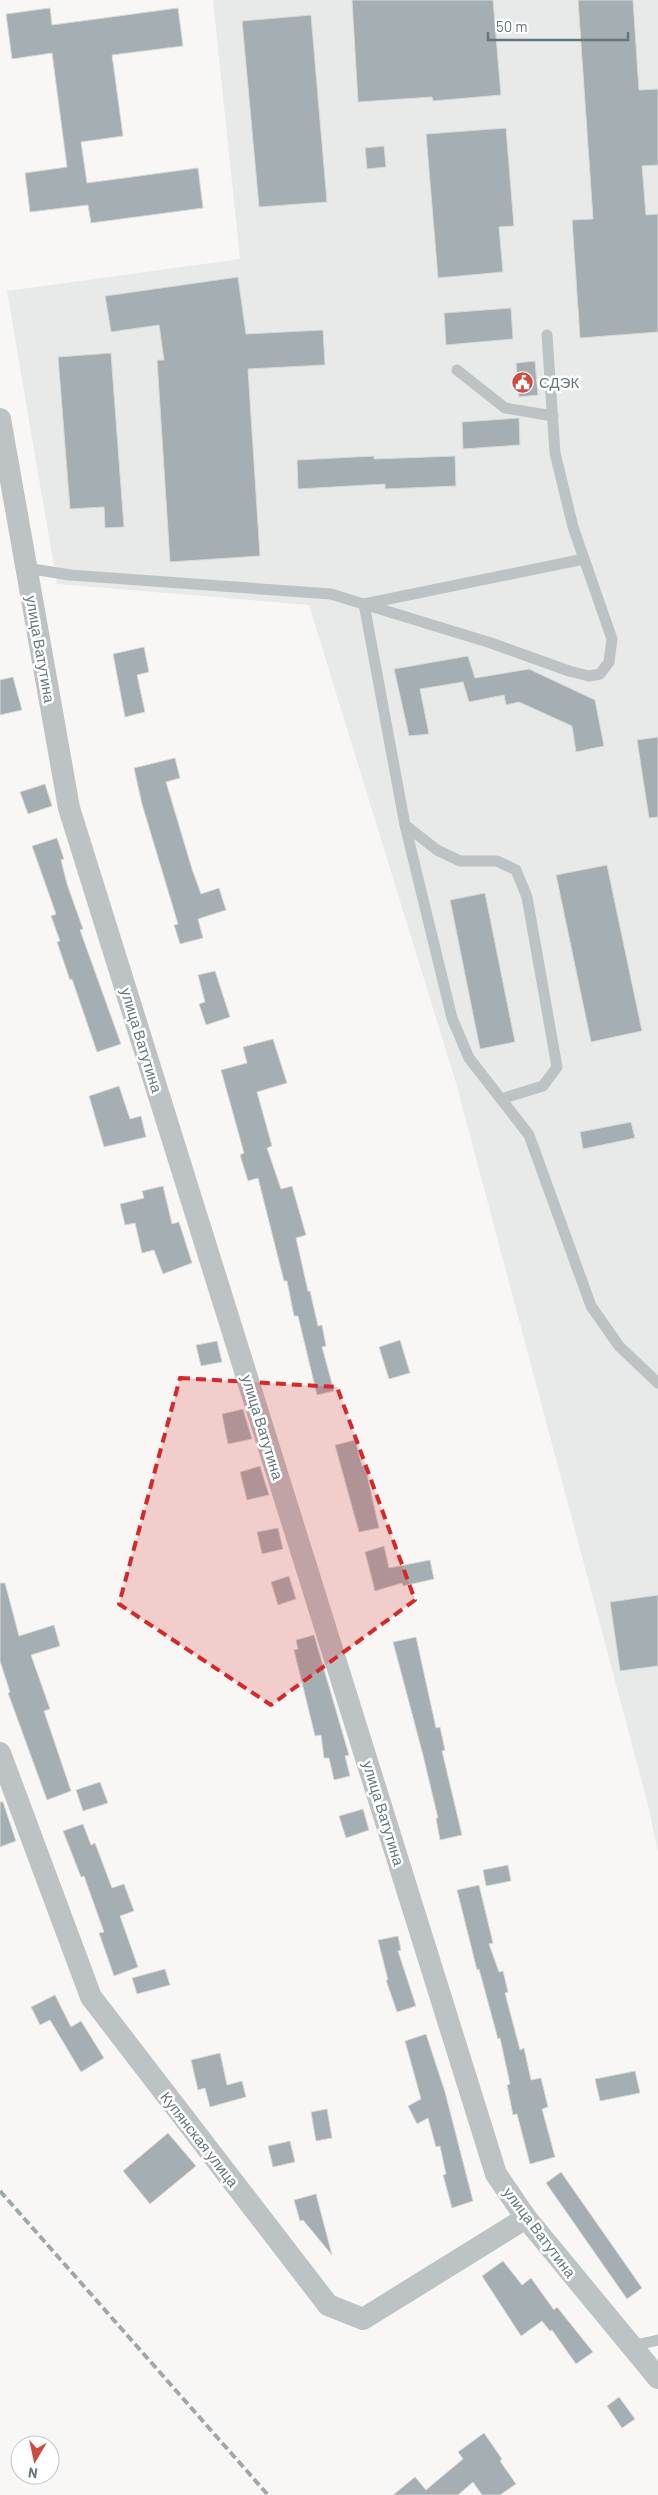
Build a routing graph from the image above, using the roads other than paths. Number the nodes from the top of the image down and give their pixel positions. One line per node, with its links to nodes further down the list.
1 (548, 335): 3 (lane)
2 (457, 370): 3 (lane)
3 (553, 416): 6 (lane)
4 (0, 419): 5 (street, улица Ватутина)
5 (6, 492): 7 (street, улица Ватутина)
6 (584, 559): 8 (lane); 8 (lane)
7 (26, 568): 8 (lane); 13 (street, улица Ватутина)
8 (364, 604): 9 (lane)
9 (405, 825): 10 (lane); 10 (lane)
10 (500, 1099): 11 (lane)
11 (658, 1383)
12 (0, 1753): 13 (street, Купянская улица)
13 (526, 2218): 15 (street, улица Ватутина)
14 (658, 2340): 15 (lane)
15 (631, 2346): 16 (street, улица Ватутина)
16 (658, 2378)

